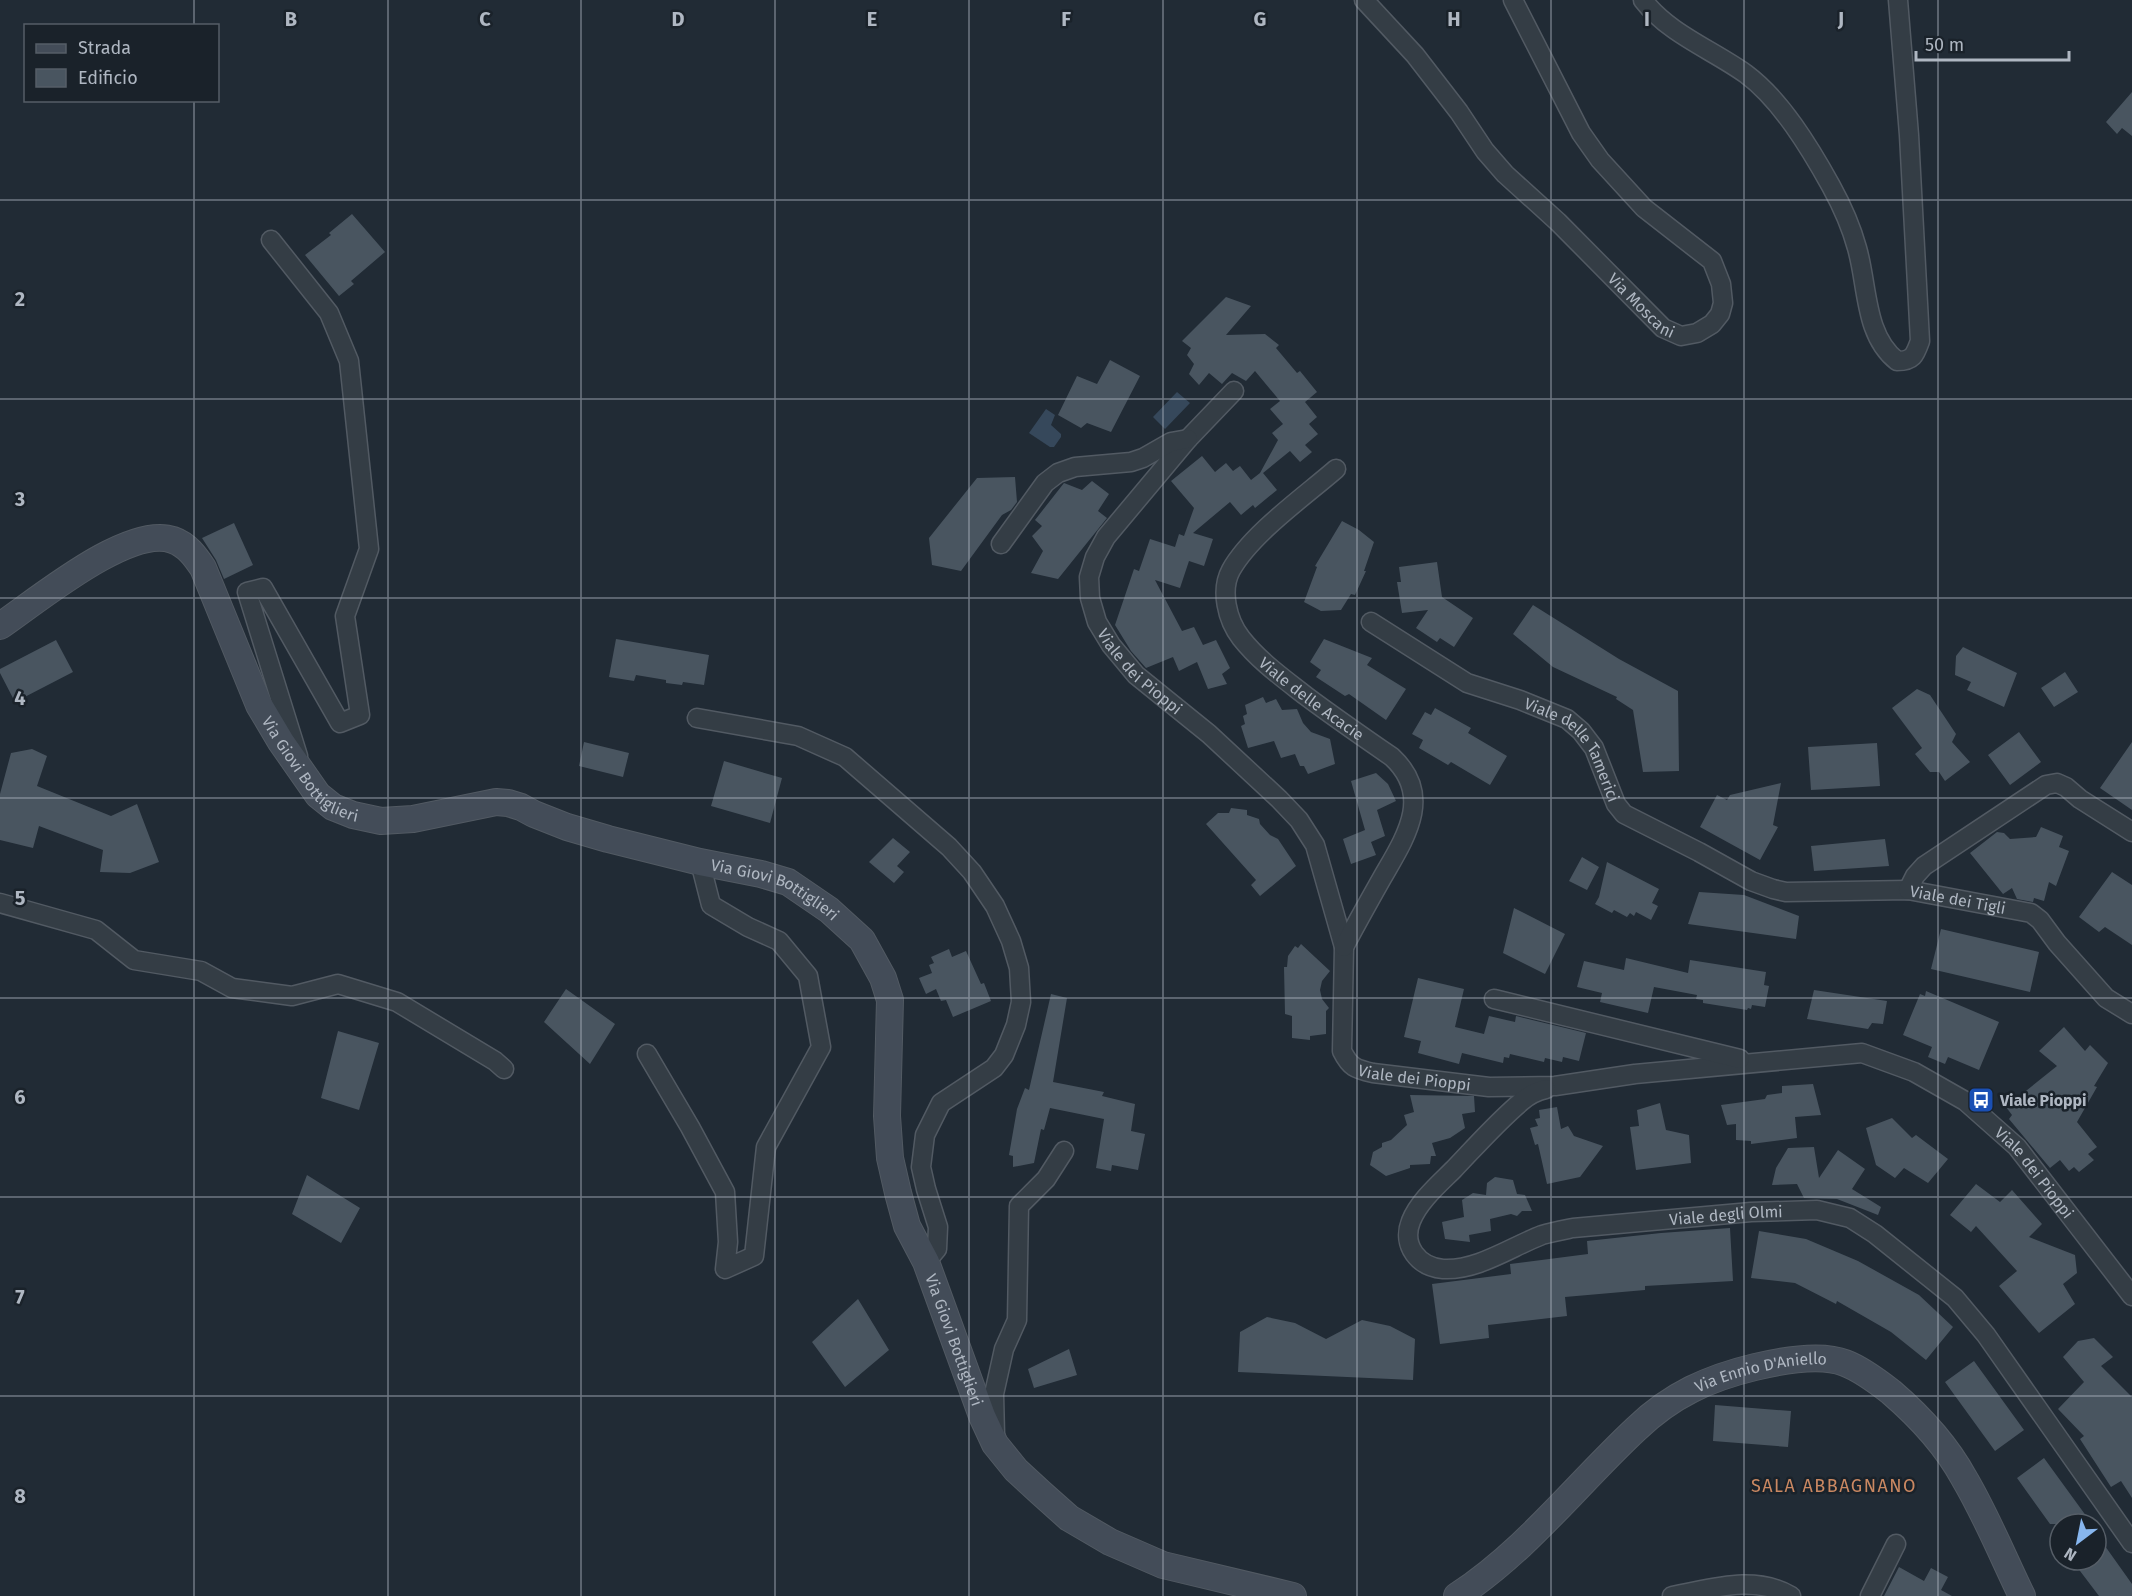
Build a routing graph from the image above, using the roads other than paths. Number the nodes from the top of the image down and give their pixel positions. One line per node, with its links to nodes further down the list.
1 (1364, 0): 2 (street, Via Moscani)
2 (1513, 0)
3 (1643, 0): 4 (street)
4 (1898, 0)
5 (271, 240): 13 (street)
6 (1234, 391): 7 (street, Viale dei Pioppi)
7 (1188, 439): 9 (street, Viale dei Pioppi); 18 (street, Viale dei Pioppi)
8 (1336, 469): 18 (street, Viale delle Acacie)
9 (1001, 544)
10 (1371, 622): 16 (street, Viale delle Tamerici)
11 (0, 627): 13 (street, Via Giovi Bottiglieri)
12 (697, 718): 26 (street)
13 (305, 778): 15 (street, Via Giovi Bottiglieri)
14 (2132, 832): 16 (street, Viale dei Tigli)
15 (700, 862): 21 (street); 26 (street, Via Giovi Bottiglieri)
16 (1908, 890): 20 (street, Viale dei Tigli)
17 (0, 903): 23 (street)
18 (1344, 947): 24 (street, Viale dei Pioppi)
19 (1494, 999): 22 (street)
20 (2132, 1014)
21 (648, 1054)
22 (1754, 1062): 24 (street, Viale dei Pioppi); 27 (street, Viale dei Pioppi)
23 (504, 1070)
24 (1555, 1086): 29 (street, Viale degli Olmi)
25 (1064, 1151): 28 (street)
26 (926, 1262): 28 (street, Via Giovi Bottiglieri)
27 (2132, 1296)
28 (995, 1444): 31 (street, Via Giovi Bottiglieri)
29 (2132, 1543)
30 (1896, 1544): 35 (street)
31 (1293, 1596)
32 (1457, 1596): 36 (street, Via Ennio D'Aniello)
33 (1672, 1596): 34 (street)
34 (1791, 1596)
35 (1870, 1596)
36 (2022, 1596)

